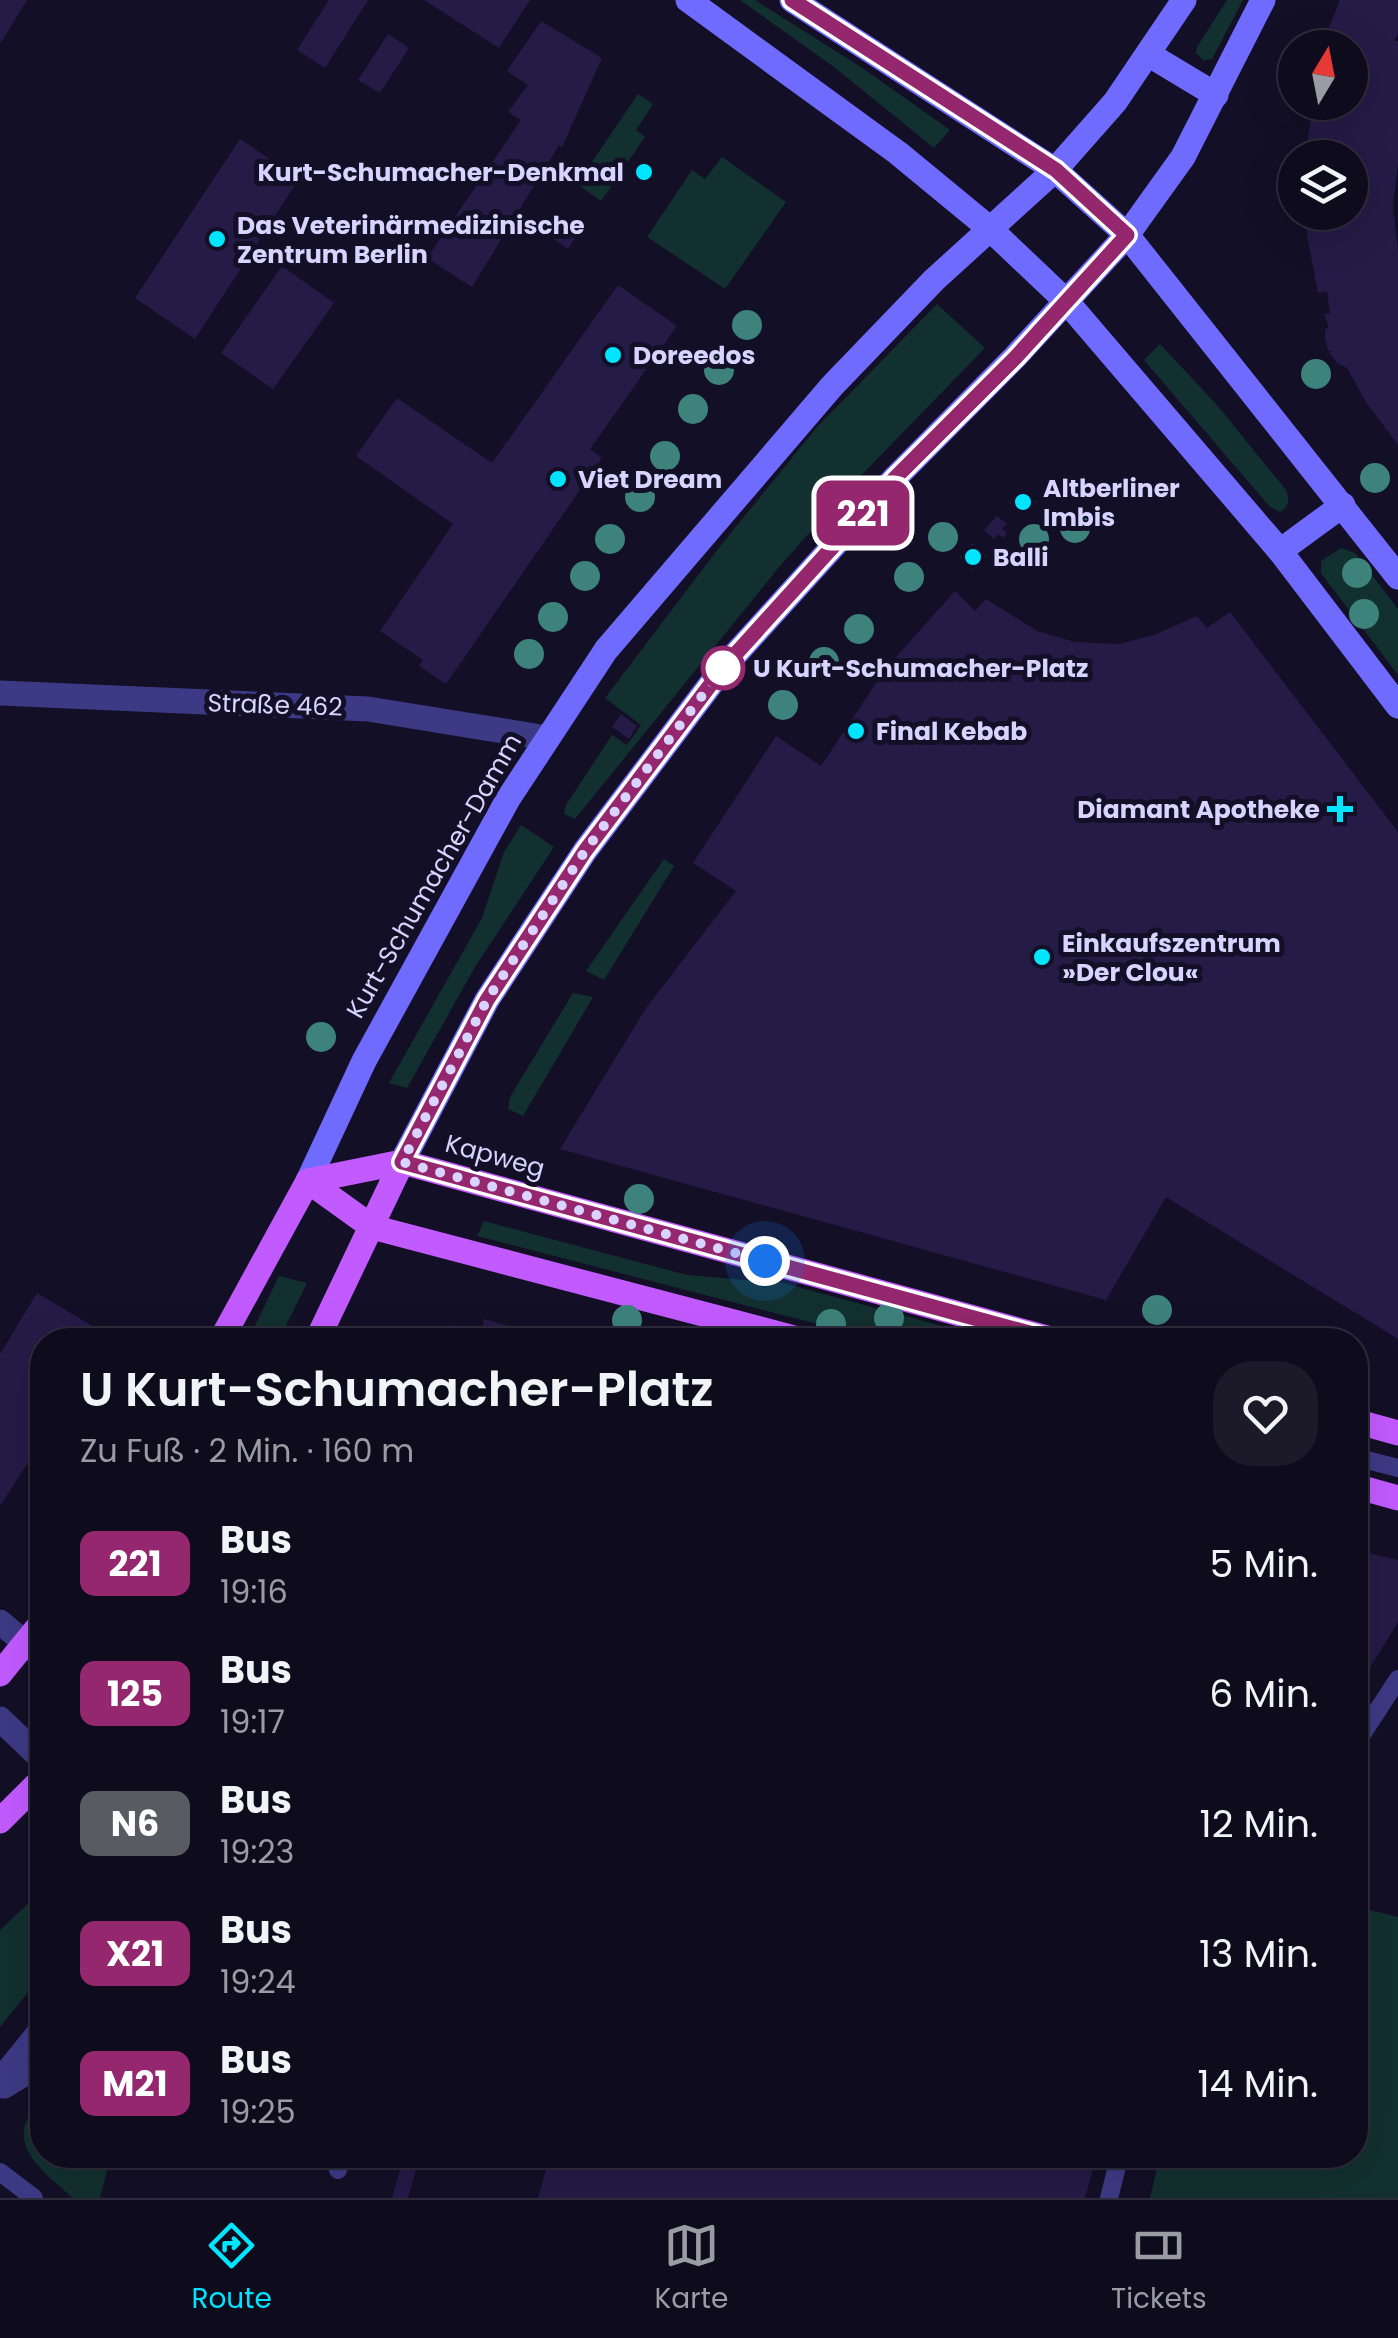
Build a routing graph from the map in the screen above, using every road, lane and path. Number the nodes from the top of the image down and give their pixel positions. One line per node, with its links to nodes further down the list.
1 (688, 0): 8 (main road)
2 (792, 0): 7 (main road)
3 (1263, 0): 6 (main road)
4 (1183, 2): 5 (main road, Kurt-Schumacher-Damm)
5 (1148, 54): 6 (main road); 7 (main road, Kurt-Schumacher-Damm)
6 (1216, 95): 9 (main road)
7 (1056, 170): 8 (main road, Kurt-Schumacher-Damm); 9 (main road)
8 (989, 228): 10 (main road); 16 (main road, Kurt-Schumacher-Damm)
9 (1127, 235): 10 (main road); 11 (main road)
10 (1067, 302): 12 (main road); 17 (main road)
11 (1343, 504): 12 (main road); 13 (main road)
12 (1280, 551): 15 (main road)
13 (1398, 577)
14 (0, 693): 16 (street, Straße 462)
15 (1398, 706)
16 (547, 738): 18 (main road, Kurt-Schumacher-Damm)
17 (402, 1162): 18 (main road, Kapweg); 19 (main road); 23 (main road, Kapweg)
18 (308, 1181): 19 (main road); 20 (main road, Kurt-Schumacher-Damm)
19 (372, 1227): 21 (main road); 22 (main road)
20 (228, 1328)
21 (323, 1328)
22 (756, 1328)
23 (1011, 1328)
24 (1368, 1425): 25 (main road)
25 (1398, 1433)
26 (1368, 1460): 27 (lane)
27 (1398, 1468)
28 (1368, 1490): 29 (main road)
29 (1398, 1498)
30 (0, 1622): 31 (street)
31 (30, 1647)
32 (30, 1653): 33 (main road)
33 (0, 1674)
34 (1398, 1679): 36 (lane)
35 (0, 1719): 37 (street)
36 (1368, 1724)
37 (30, 1748)
38 (30, 1791): 39 (main road)
39 (0, 1821)
40 (30, 2044): 42 (street)
41 (30, 2070): 43 (street)
42 (0, 2080)
43 (0, 2088)
44 (1117, 2168): 47 (lane)
45 (0, 2172): 46 (lane)
46 (34, 2198)
47 (1110, 2198)

